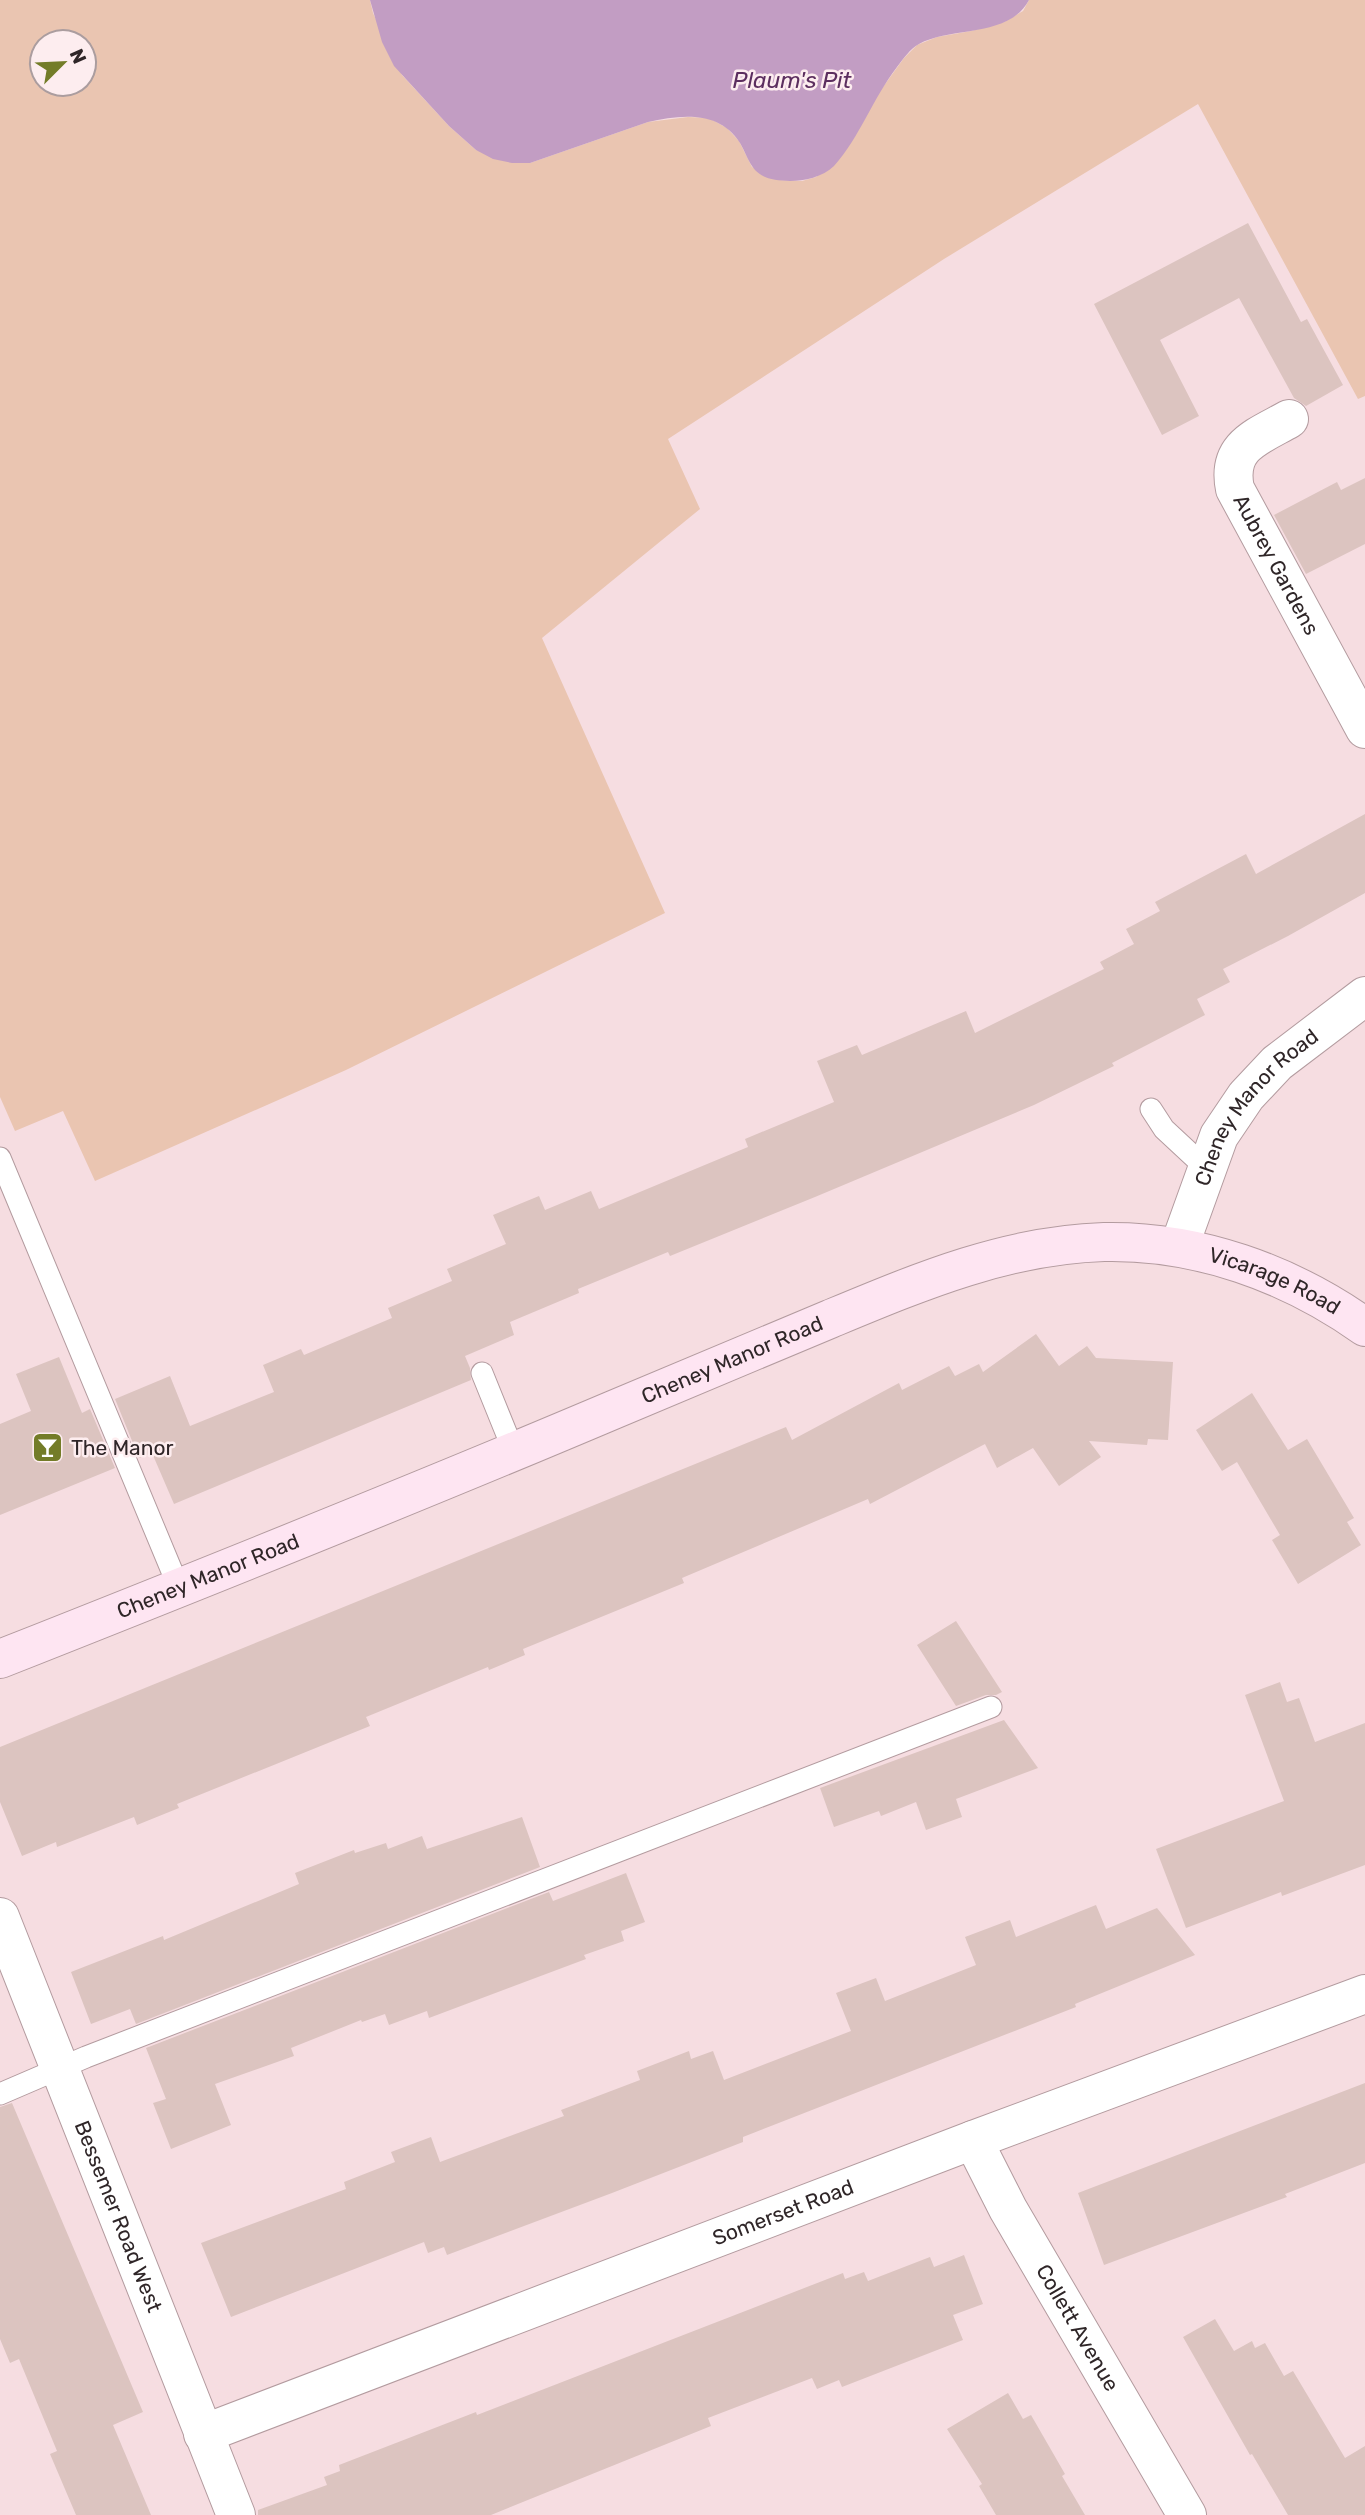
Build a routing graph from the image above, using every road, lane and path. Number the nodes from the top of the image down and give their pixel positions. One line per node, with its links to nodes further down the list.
1 (1289, 419): 2 (street, Aubrey Gardens)
2 (1365, 729)
3 (1365, 996): 6 (street, Cheney Manor Road)
4 (1151, 1109): 6 (lane)
5 (0, 1158): 11 (lane)
6 (1207, 1169): 7 (street, Cheney Manor Road)
7 (1179, 1247): 8 (main road, Vicarage Road); 10 (main road, Cheney Manor Road)
8 (1365, 1327)
9 (482, 1374): 10 (lane)
10 (514, 1452): 11 (main road, Cheney Manor Road)
11 (179, 1588): 12 (main road, Cheney Manor Road)
12 (0, 1659)
13 (991, 1707): 16 (lane)
14 (0, 1917): 16 (street, Bessemer Road West)
15 (1365, 1994): 18 (street, Somerset Road)
16 (61, 2068): 17 (lane); 19 (street, Bessemer Road West)
17 (0, 2094)
18 (973, 2140): 19 (street, Somerset Road); 21 (street, Collett Avenue)
19 (203, 2434): 20 (street, Bessemer Road West)
20 (236, 2515)
21 (1187, 2515)

